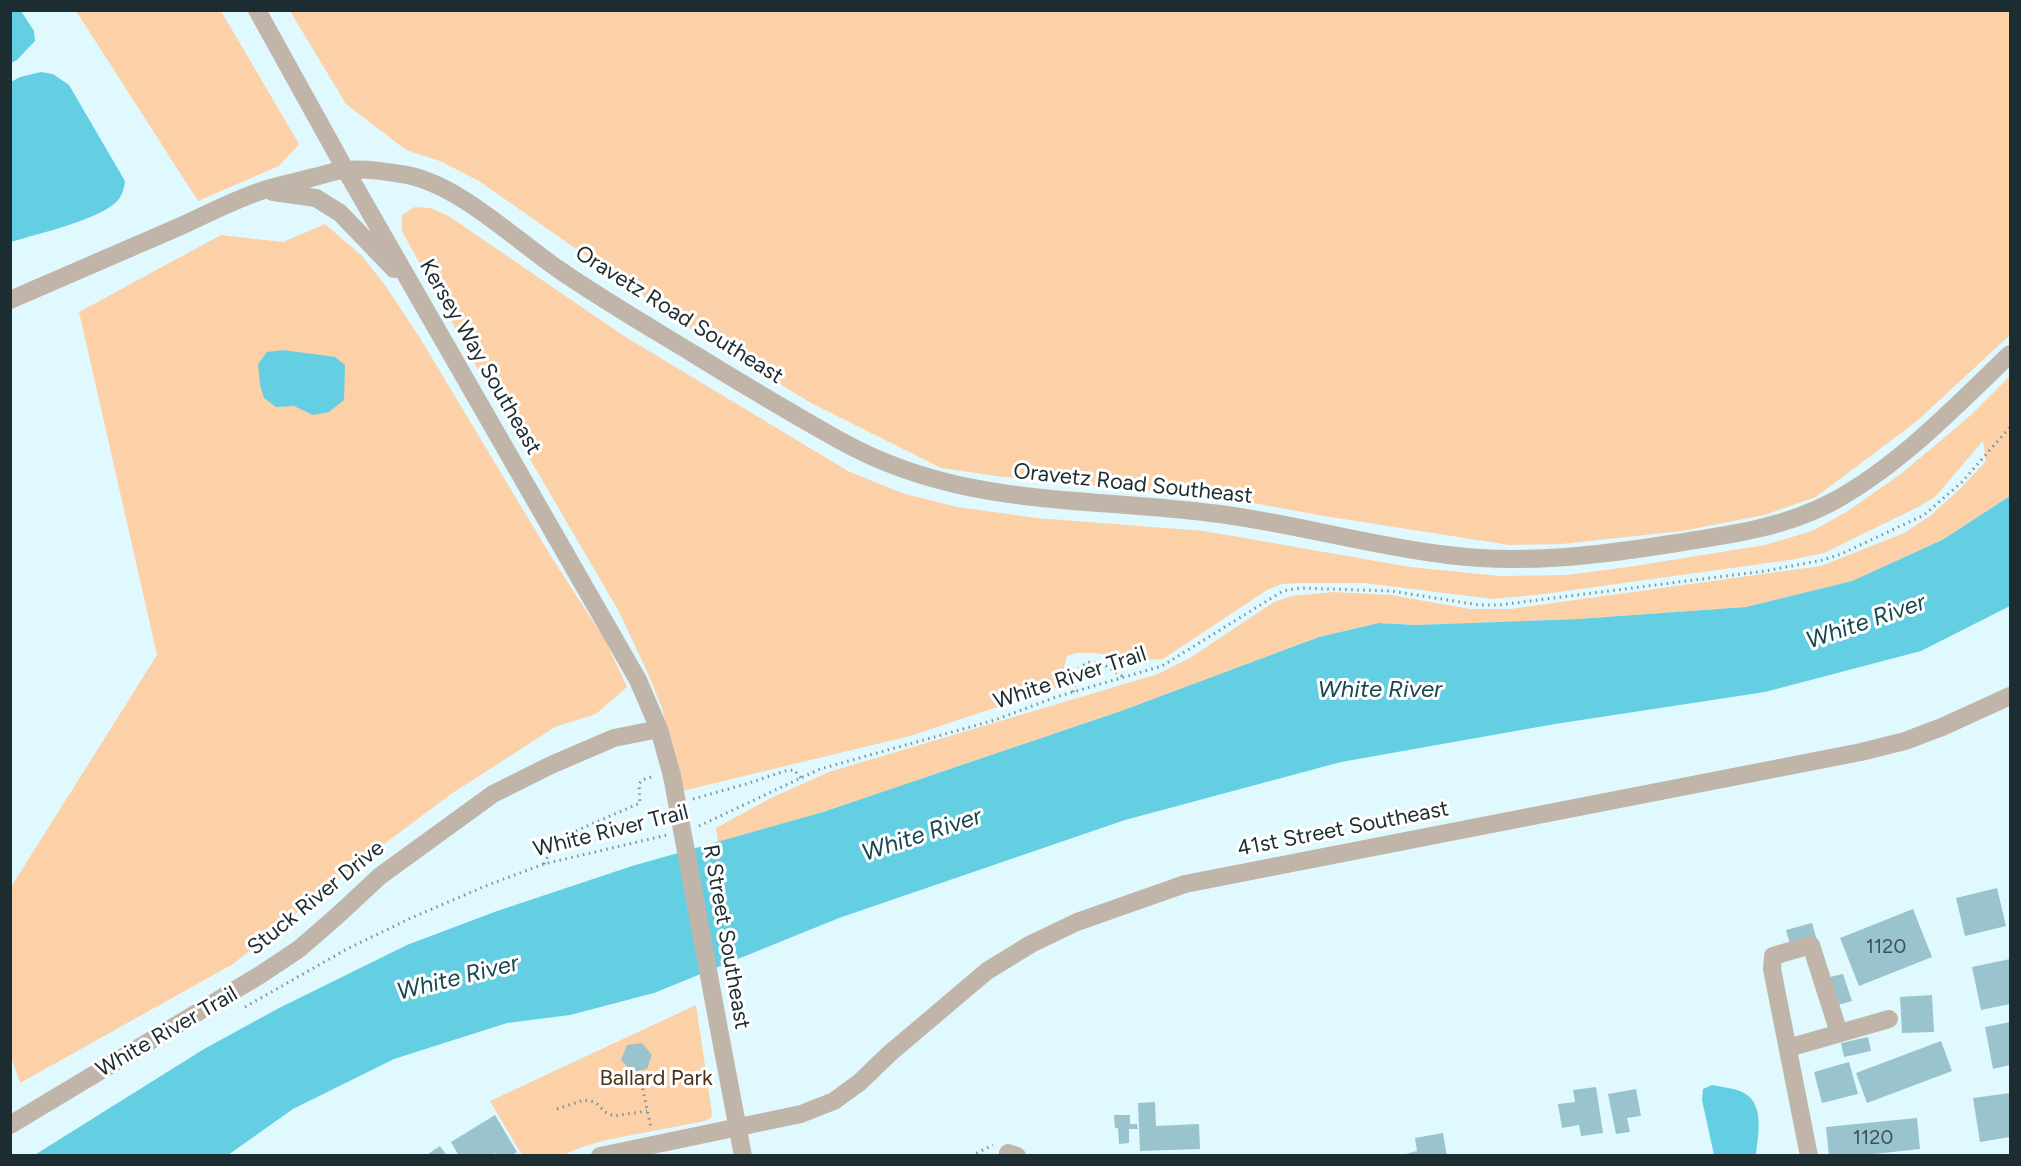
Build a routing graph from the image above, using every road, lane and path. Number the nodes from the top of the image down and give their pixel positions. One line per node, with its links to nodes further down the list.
1 (256, 10): 2 (street, Kersey Way Southeast)
2 (345, 170): 3 (street, Oravetz Road Southeast); 4 (street, Kersey Way Southeast); 6 (street, Oravetz Road Southeast)
3 (259, 191): 4 (street); 5 (street, Oravetz Road Southeast)
4 (416, 294): 11 (street, Kersey Way Southeast)
5 (10, 300)
6 (2010, 354)
7 (1246, 612): 8 (path, White River Trail)
8 (1125, 678): 9 (path, White River Trail); 9 (path)
9 (1073, 692): 13 (path, White River Trail)
10 (2010, 696): 26 (street, 41st Street Southeast)
11 (659, 729): 12 (street, R Street Southeast); 25 (street, Stuck River Drive)
12 (672, 774): 14 (street, R Street Southeast, bridge); 17 (path)
13 (801, 778): 14 (path); 15 (path, White River Trail)
14 (677, 801): 26 (street, R Street Southeast, bridge)
15 (693, 829)
16 (670, 835): 17 (path, White River Trail)
17 (544, 864): 18 (path, White River Trail)
18 (239, 1010)
19 (1889, 1019): 20 (street)
20 (1839, 1034): 21 (street); 21 (street)
21 (1788, 1048): 30 (street)
22 (639, 1071): 24 (path)
23 (557, 1109): 24 (path)
24 (648, 1111): 27 (path)
25 (10, 1125)
26 (738, 1128): 27 (street, 41st Street Southeast); 29 (street, R Street Southeast)
27 (654, 1145): 28 (street, 41st Street Southeast)
28 (600, 1155)
29 (743, 1155)
30 (1809, 1155)

